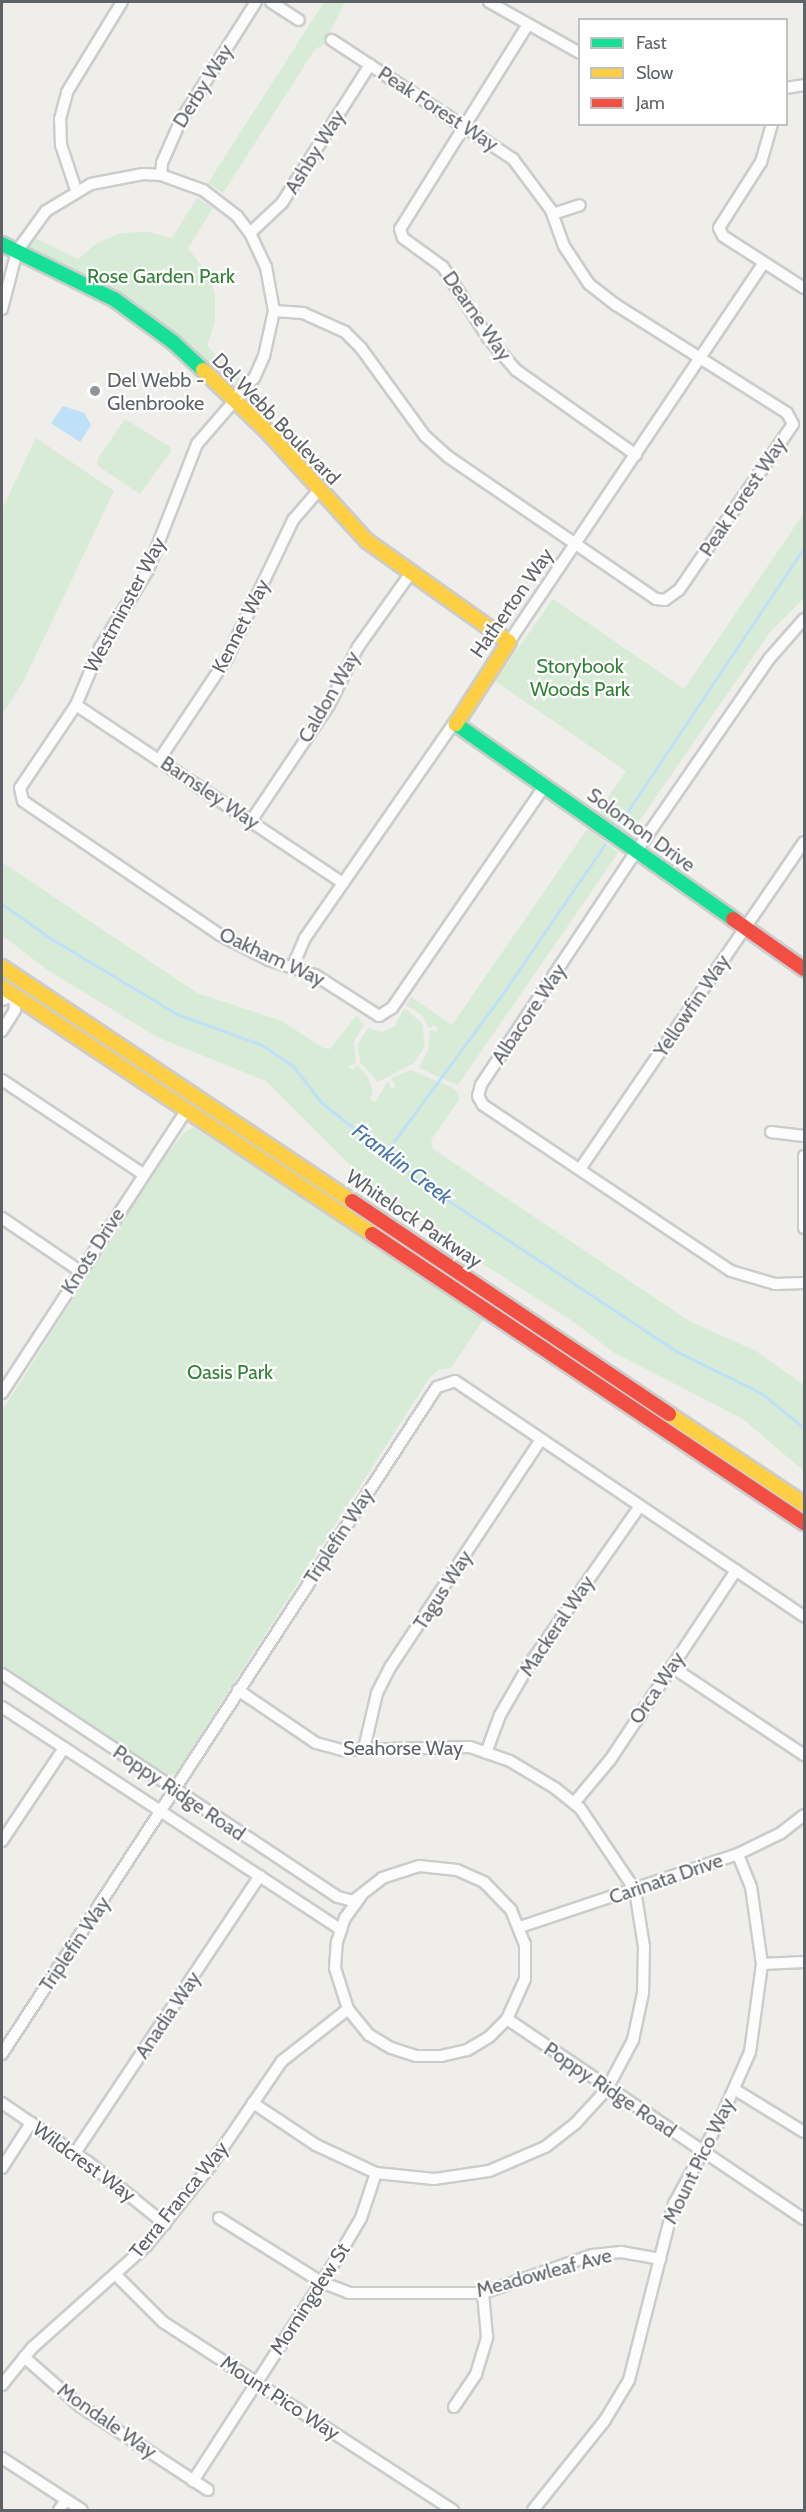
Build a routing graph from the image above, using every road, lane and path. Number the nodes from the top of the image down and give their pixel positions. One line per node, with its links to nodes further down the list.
1 (122, 2): 15 (street)
2 (256, 2): 14 (street, Derby Way)
3 (270, 2): 5 (street)
4 (489, 2): 6 (street)
5 (300, 20)
6 (527, 26): 8 (street); 12 (street, Dearne Way)
7 (332, 40): 9 (street, Peak Forest Way)
8 (578, 52)
9 (370, 65): 12 (street, Peak Forest Way); 18 (street, Ashby Way)
10 (804, 85): 11 (street)
11 (788, 88)
12 (464, 125): 17 (street, Peak Forest Way); 27 (street, Dearne Way)
13 (771, 126): 21 (street)
14 (161, 175): 15 (street, Westminster Way); 18 (street, Westminster Way)
15 (76, 190): 20 (street, Westminster Way)
16 (580, 206): 17 (street)
17 (553, 214): 25 (street, Peak Forest Way)
18 (250, 233): 24 (street, Westminster Way)
19 (2, 244): 20 (main road, Del Webb Boulevard)
20 (17, 251): 23 (street, Westminster Way); 26 (main road, Del Webb Boulevard)
21 (764, 263): 22 (street); 25 (street, Hatherton Way)
22 (804, 288)
23 (2, 309)
24 (274, 311): 26 (street, Westminster Way); 29 (street, Peak Forest Way)
25 (702, 359): 27 (street, Hatherton Way); 29 (street, Peak Forest Way)
26 (236, 400): 28 (main road, Del Webb Boulevard); 33 (street, Westminster Way)
27 (636, 455): 29 (street, Hatherton Way)
28 (318, 491): 30 (main road, Del Webb Boulevard); 35 (street, Kennet Way)
29 (575, 547): 32 (street, Hatherton Way)
30 (410, 574): 32 (main road, Del Webb Boulevard); 38 (street, Caldon Way)
31 (804, 619): 40 (street, Albacore Way)
32 (509, 642): 34 (main road, Hatherton Way)
33 (76, 705): 35 (street, Barnsley Way); 37 (street, Westminster Way)
34 (454, 723): 36 (main road, Solomon Drive); 41 (street, Hatherton Way)
35 (159, 760): 38 (street, Barnsley Way)
36 (545, 784): 40 (main road, Solomon Drive); 43 (street, Oakham Way)
37 (20, 795): 43 (street, Oakham Way)
38 (251, 821): 41 (street, Barnsley Way)
39 (804, 842): 42 (street, Yellowfin Way)
40 (635, 854): 42 (main road, Solomon Drive); 55 (street, Albacore Way)
41 (343, 883): 43 (street, Hatherton Way)
42 (745, 928): 45 (main road, Solomon Drive); 55 (street, Yellowfin Way)
43 (293, 966)
44 (2, 967): 46 (main road, Whitelock Parkway)
45 (804, 969)
46 (23, 982): 48 (main road); 63 (main road, Whitelock Parkway)
47 (2, 987): 48 (main road, Whitelock Parkway)
48 (8, 998): 49 (street); 51 (main road, Whitelock Parkway)
49 (2, 1030)
50 (2, 1080): 56 (street)
51 (186, 1111): 56 (street, Knots Drive); 65 (main road, Whitelock Parkway)
52 (771, 1132): 53 (street)
53 (804, 1136)
54 (804, 1156): 58 (street)
55 (580, 1169): 60 (street, Albacore Way)
56 (143, 1173): 59 (street, Knots Drive)
57 (2, 1218): 59 (street)
58 (804, 1228)
59 (80, 1270): 61 (street, Knots Drive)
60 (804, 1283)
61 (2, 1393)
62 (541, 1439): 64 (street, Triplefin Way); 70 (street, Triplefin Way); 73 (street, Tagus Way)
63 (804, 1504)
64 (640, 1506): 66 (street, Triplefin Way); 74 (street, Mackeral Way)
65 (804, 1523)
66 (736, 1570): 67 (street, Triplefin Way); 68 (street, Orca Way)
67 (804, 1616)
68 (672, 1666): 75 (street); 77 (street, Orca Way)
69 (2, 1677): 76 (street, Poppy Ridge Road)
70 (238, 1690): 73 (street, Seahorse Way); 76 (street, Triplefin Way)
71 (2, 1707): 72 (street, Poppy Ridge Road)
72 (64, 1748): 78 (street, Poppy Ridge Road); 80 (street)
73 (364, 1749): 74 (street, Seahorse Way)
74 (486, 1753): 77 (street, Seahorse Way)
75 (804, 1755)
76 (172, 1789): 78 (street, Triplefin Way); 84 (street, Poppy Ridge Road)
77 (574, 1803): 83 (street, Seahorse Way)
78 (159, 1810): 82 (street, Poppy Ridge Road); 91 (street, Triplefin Way)
79 (804, 1815): 81 (street, Carinata Drive)
80 (2, 1841)
81 (738, 1854): 83 (street, Carinata Drive); 88 (street, Mount Pico Way)
82 (260, 1876): 86 (street, Poppy Ridge Road); 99 (street, Anadia Way)
83 (635, 1890): 85 (street, Carinata Drive); 92 (street, Seahorse Way)
84 (360, 1897): 85 (street); 86 (street)
85 (520, 1927): 90 (street)
86 (341, 1930): 89 (street)
87 (804, 1962): 88 (street)
88 (762, 1964): 93 (street, Mount Pico Way)
89 (348, 2009): 90 (street); 95 (street, Terra Franca Way)
90 (507, 2019): 92 (street, Poppy Ridge Road)
91 (2, 2054)
92 (607, 2089): 98 (street, Poppy Ridge Road); 101 (street, Seahorse Way)
93 (734, 2089): 97 (street); 98 (street, Mount Pico Way)
94 (2, 2103): 96 (street, Wildcrest Way)
95 (253, 2103): 101 (street, Seahorse Way); 104 (street, Terra Franca Way)
96 (31, 2123): 99 (street, Wildcrest Way); 100 (street)
97 (804, 2132)
98 (703, 2152): 103 (street, Poppy Ridge Road); 105 (street, Mount Pico Way)
99 (75, 2153): 104 (street, Wildcrest Way)
100 (2, 2168)
101 (376, 2173): 107 (street, Morningdew St)
102 (219, 2218): 107 (street, Meadowleaf Ave)
103 (804, 2219)
104 (165, 2223): 106 (street, Terra Franca Way)
105 (660, 2259): 108 (street, Meadowleaf Ave); 120 (street, Mount Pico Way)
106 (116, 2275): 109 (street, Terra Franca Way); 110 (street, Mount Pico Way)
107 (321, 2282): 108 (street, Meadowleaf Ave); 110 (street, Morningdew St)
108 (483, 2293): 112 (street)
109 (24, 2357): 111 (street, Terra Franca Way); 114 (street, Mondale Way)
110 (257, 2383): 114 (street, Morningdew St); 119 (street, Mount Pico Way)
111 (2, 2385)
112 (454, 2408)
113 (2, 2458): 116 (street)
114 (193, 2481): 115 (street, Mondale Way)
115 (208, 2490)
116 (66, 2500): 117 (street); 118 (street)
117 (60, 2511)
118 (82, 2511)
119 (453, 2511)
120 (533, 2511)

